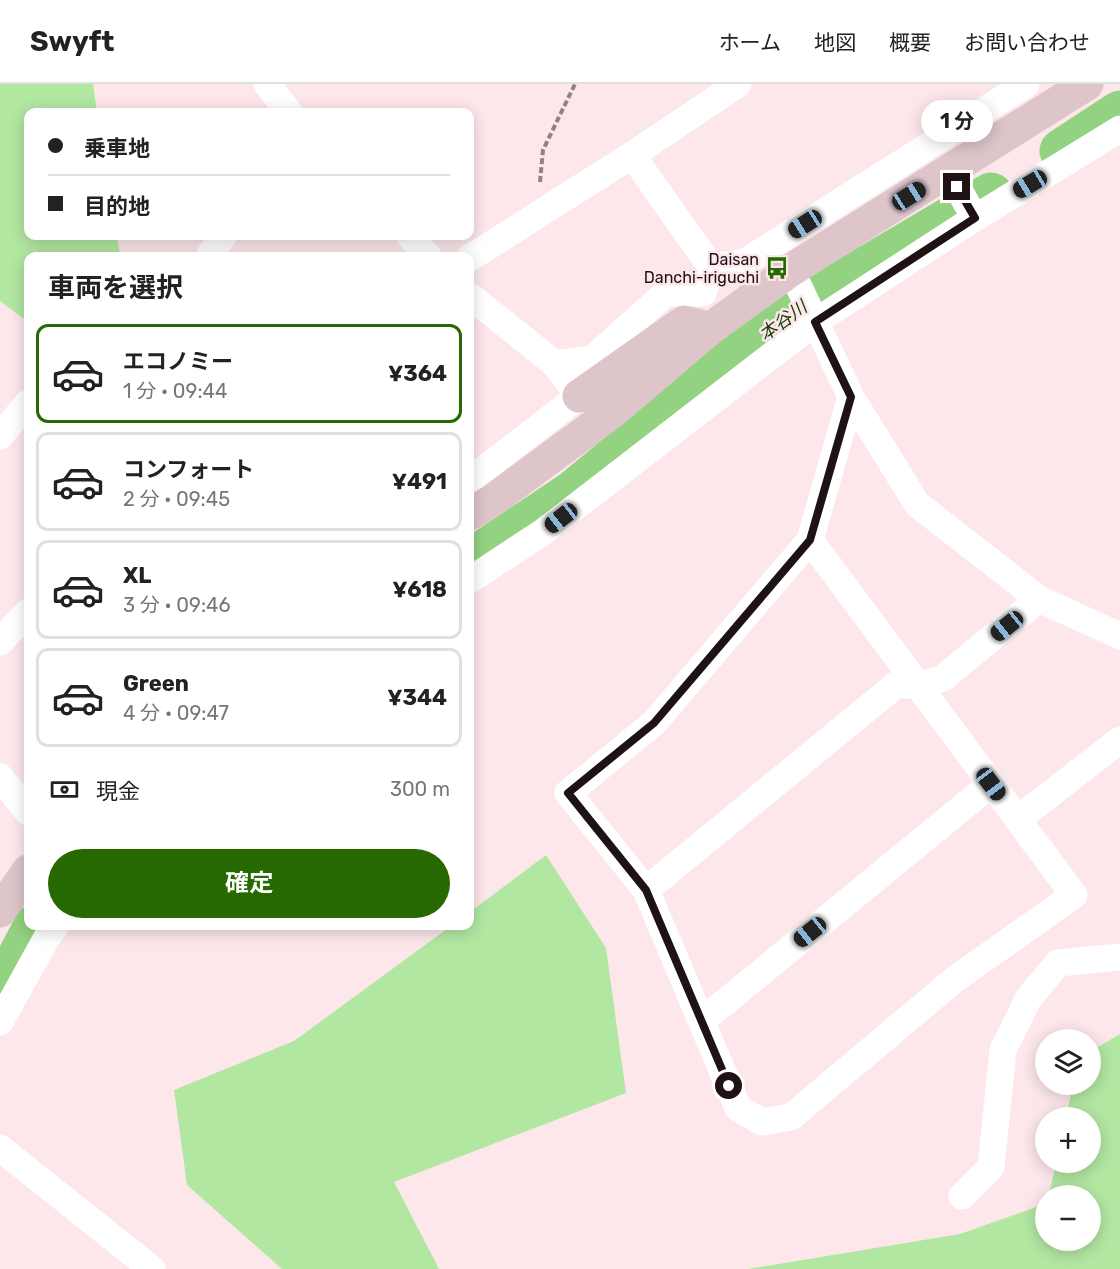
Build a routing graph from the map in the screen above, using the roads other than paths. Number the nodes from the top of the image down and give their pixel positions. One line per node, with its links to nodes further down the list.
1 (267, 84): 5 (street)
2 (738, 84): 7 (street)
3 (1026, 84): 13 (street)
4 (1087, 84): 8 (street)
5 (286, 108)
6 (1120, 129): 9 (street)
7 (632, 155): 12 (street); 13 (street)
8 (948, 171): 9 (street); 14 (street)
9 (975, 218): 16 (street)
10 (414, 240): 11 (street)
11 (424, 252)
12 (474, 255)
13 (711, 267): 18 (street)
14 (791, 270): 16 (street); 17 (street)
15 (474, 299): 18 (street)
16 (815, 322): 20 (street); 26 (street)
17 (711, 328): 19 (street); 24 (street)
18 (555, 364): 19 (street)
19 (579, 396): 23 (street)
20 (851, 397): 25 (street); 27 (street)
21 (24, 408): 22 (street)
22 (0, 436)
23 (474, 477)
24 (474, 512)
25 (810, 540): 31 (street); 38 (street)
26 (474, 576)
27 (1039, 599): 29 (street); 31 (street)
28 (24, 616): 30 (street)
29 (1120, 636)
30 (0, 642)
31 (918, 686): 34 (street); 38 (street)
32 (1120, 740): 36 (street)
33 (0, 777): 35 (street)
34 (991, 784): 36 (street); 42 (street)
35 (24, 807)
36 (1018, 819): 42 (street)
37 (24, 877): 39 (street)
38 (646, 890): 42 (street)
39 (0, 911)
40 (52, 930): 43 (street)
41 (1120, 957): 45 (street)
42 (702, 1021)
43 (0, 1022)
44 (0, 1148): 46 (street)
45 (962, 1196)
46 (153, 1269)

